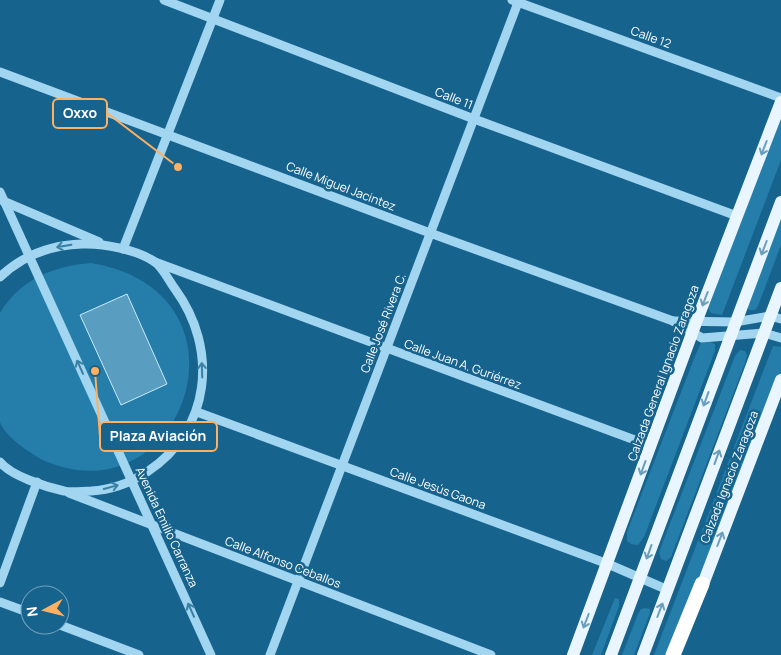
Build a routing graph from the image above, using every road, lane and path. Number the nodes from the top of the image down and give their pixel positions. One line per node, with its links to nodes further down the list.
1 (164, 0): 4 (street, Calle 11)
2 (220, 0): 4 (street)
3 (516, 1): 6 (street, Calle 12); 8 (street, Calle José Rivera C.)
4 (213, 20): 8 (street, Calle 11); 9 (street)
5 (0, 72): 9 (street, Calle Miguel Jacintez)
6 (781, 98)
7 (781, 102): 13 (main road, Calzada General Ignacio Zaragoza, one-way to 13)
8 (474, 119): 13 (street, Calle 11); 14 (street, Calle José Rivera C.)
9 (169, 134): 14 (street, Calle Miguel Jacintez); 16 (street)
10 (0, 192): 11 (street, Avenida Emilio Carranza)
11 (2, 201): 15 (street); 17 (street, Avenida Emilio Carranza)
12 (781, 202): 24 (main road, one-way to 24)
13 (738, 216): 22 (main road, Calzada General Ignacio Zaragoza, one-way to 22)
14 (430, 233): 23 (street, Calle Miguel Jacintez); 29 (street, Calle José Rivera C.)
15 (102, 243): 16 (street, Calle Juan A. Guriérrez); 17 (street, one-way to 17)
16 (123, 249): 18 (street, Calle Juan A. Guriérrez)
17 (29, 256): 19 (street); 37 (street, Avenida Emilio Carranza, one-way to 17)
18 (155, 262): 29 (street, Calle Juan A. Guriérrez); 31 (street, one-way to 18)
19 (0, 276)
20 (781, 288): 21 (main road)
21 (776, 318): 24 (street, Calle Miguel Jacintez); 25 (main road)
22 (697, 320): 23 (street, Calle Miguel Jacintez); 24 (street, Calle Miguel Jacintez); 26 (main road, Calzada General Ignacio Zaragoza)
23 (673, 321): 26 (street, Calle Miguel Jacintez)
24 (736, 322): 27 (main road)
25 (764, 333): 27 (street, Calle Miguel Jacintez); 28 (street); 45 (main road, one-way to 25)
26 (692, 334): 27 (street, Calle Miguel Jacintez); 32 (main road, Calzada General Ignacio Zaragoza)
27 (729, 338): 41 (main road, one-way to 41)
28 (781, 338)
29 (386, 350): 32 (street, Calle Juan A. Guriérrez); 34 (street, Calle José Rivera C.)
30 (781, 380): 44 (main road, Calzada Ignacio Zaragoza, one-way to 30)
31 (197, 412): 34 (street, Calle Jesús Gaona); 37 (street)
32 (651, 446): 40 (main road, Calzada General Ignacio Zaragoza, one-way to 40)
33 (0, 462): 35 (street)
34 (341, 465): 40 (street, Calle Jesús Gaona); 42 (street, Calle José Rivera C.)
35 (3, 469): 36 (street, Calle Alfonso Ceballos)
36 (37, 482): 38 (street, Calle Alfonso Ceballos); 43 (street)
37 (132, 482): 38 (street, one-way to 37); 39 (street, Avenida Emilio Carranza)
38 (66, 492): 39 (street, Calle Alfonso Ceballos)
39 (154, 526): 42 (street, Calle Alfonso Ceballos); 50 (street, Avenida Emilio Carranza, one-way to 39)
40 (608, 564): 41 (street, Calle Jesús Gaona); 53 (main road, Calzada General Ignacio Zaragoza, one-way to 53)
41 (640, 578): 45 (street, Calle Jesús Gaona); 54 (main road)
42 (298, 581): 51 (street, Calle José Rivera C.); 52 (street, Calle Alfonso Ceballos)
43 (0, 583)
44 (702, 584): 56 (highway); 57 (main road)
45 (668, 590): 55 (main road, one-way to 45)
46 (0, 602): 47 (street)
47 (20, 609)
48 (70, 629): 49 (street)
49 (139, 655)
50 (211, 655)
51 (270, 655)
52 (491, 655)
53 (573, 655)
54 (610, 655)
55 (643, 655)
56 (674, 655)
57 (680, 655)

